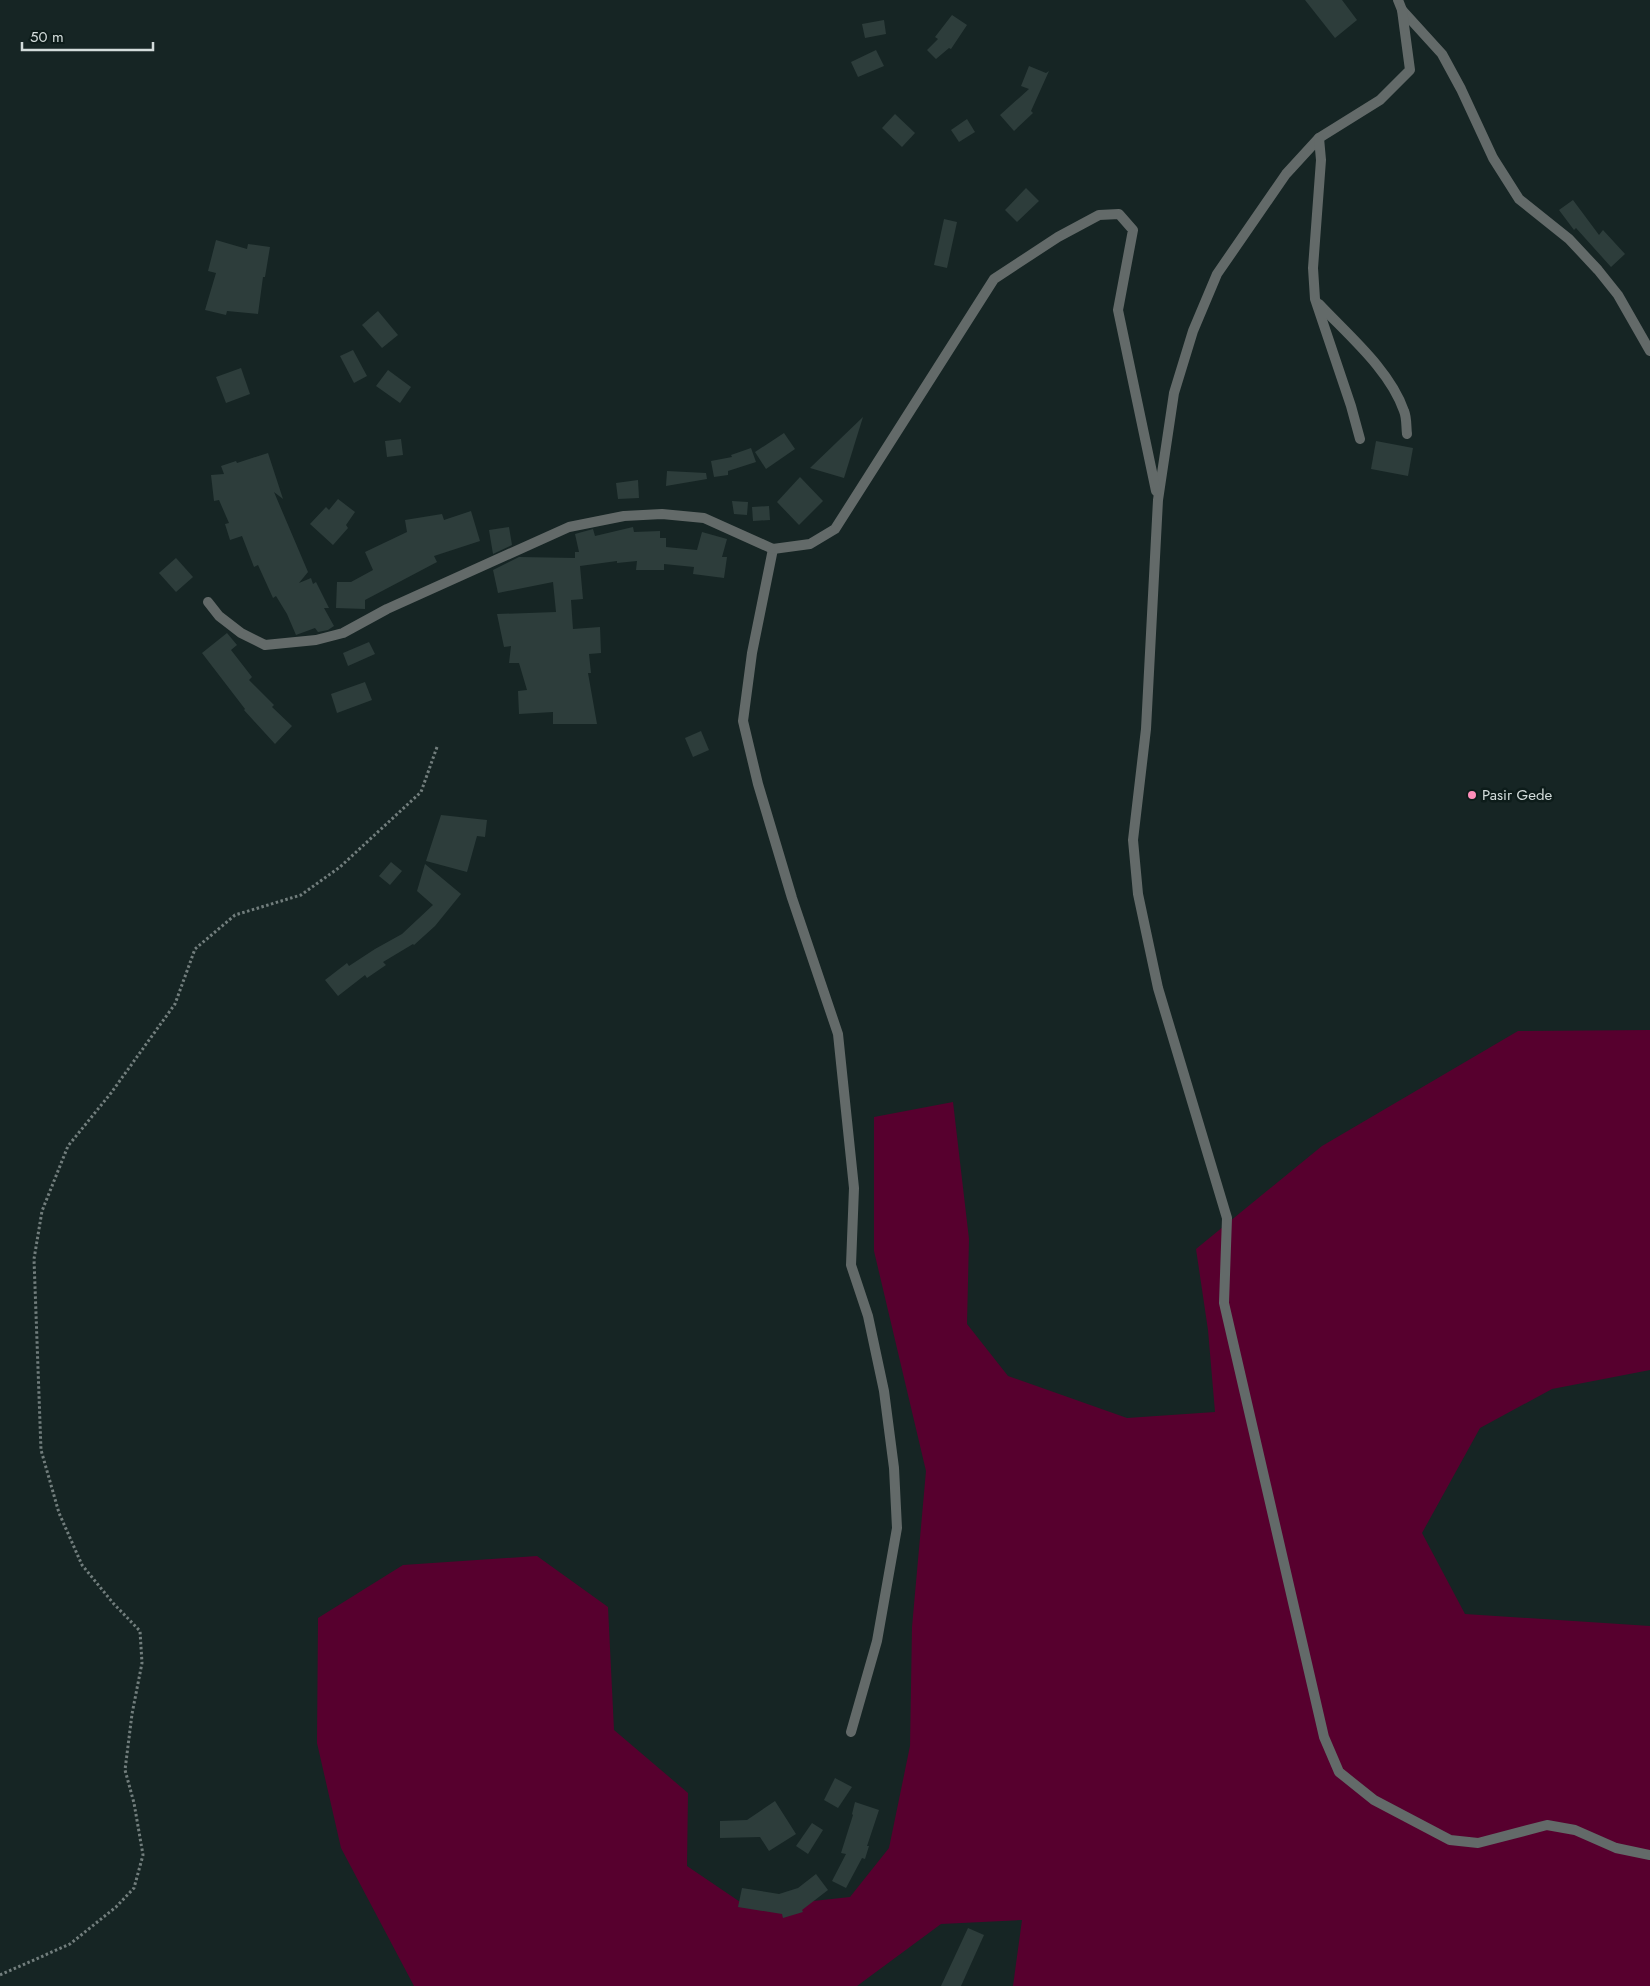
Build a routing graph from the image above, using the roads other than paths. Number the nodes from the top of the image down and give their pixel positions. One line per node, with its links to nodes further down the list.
1 (1400, 5): 2 (street); 4 (street)
2 (1319, 138): 3 (street); 7 (street)
3 (1315, 299): 5 (street); 6 (street)
4 (1650, 351)
5 (1407, 434)
6 (1360, 439)
7 (1158, 500): 8 (street); 11 (street)
8 (773, 549): 9 (street); 10 (street)
9 (208, 602)
10 (851, 1732)
11 (1650, 1855)

